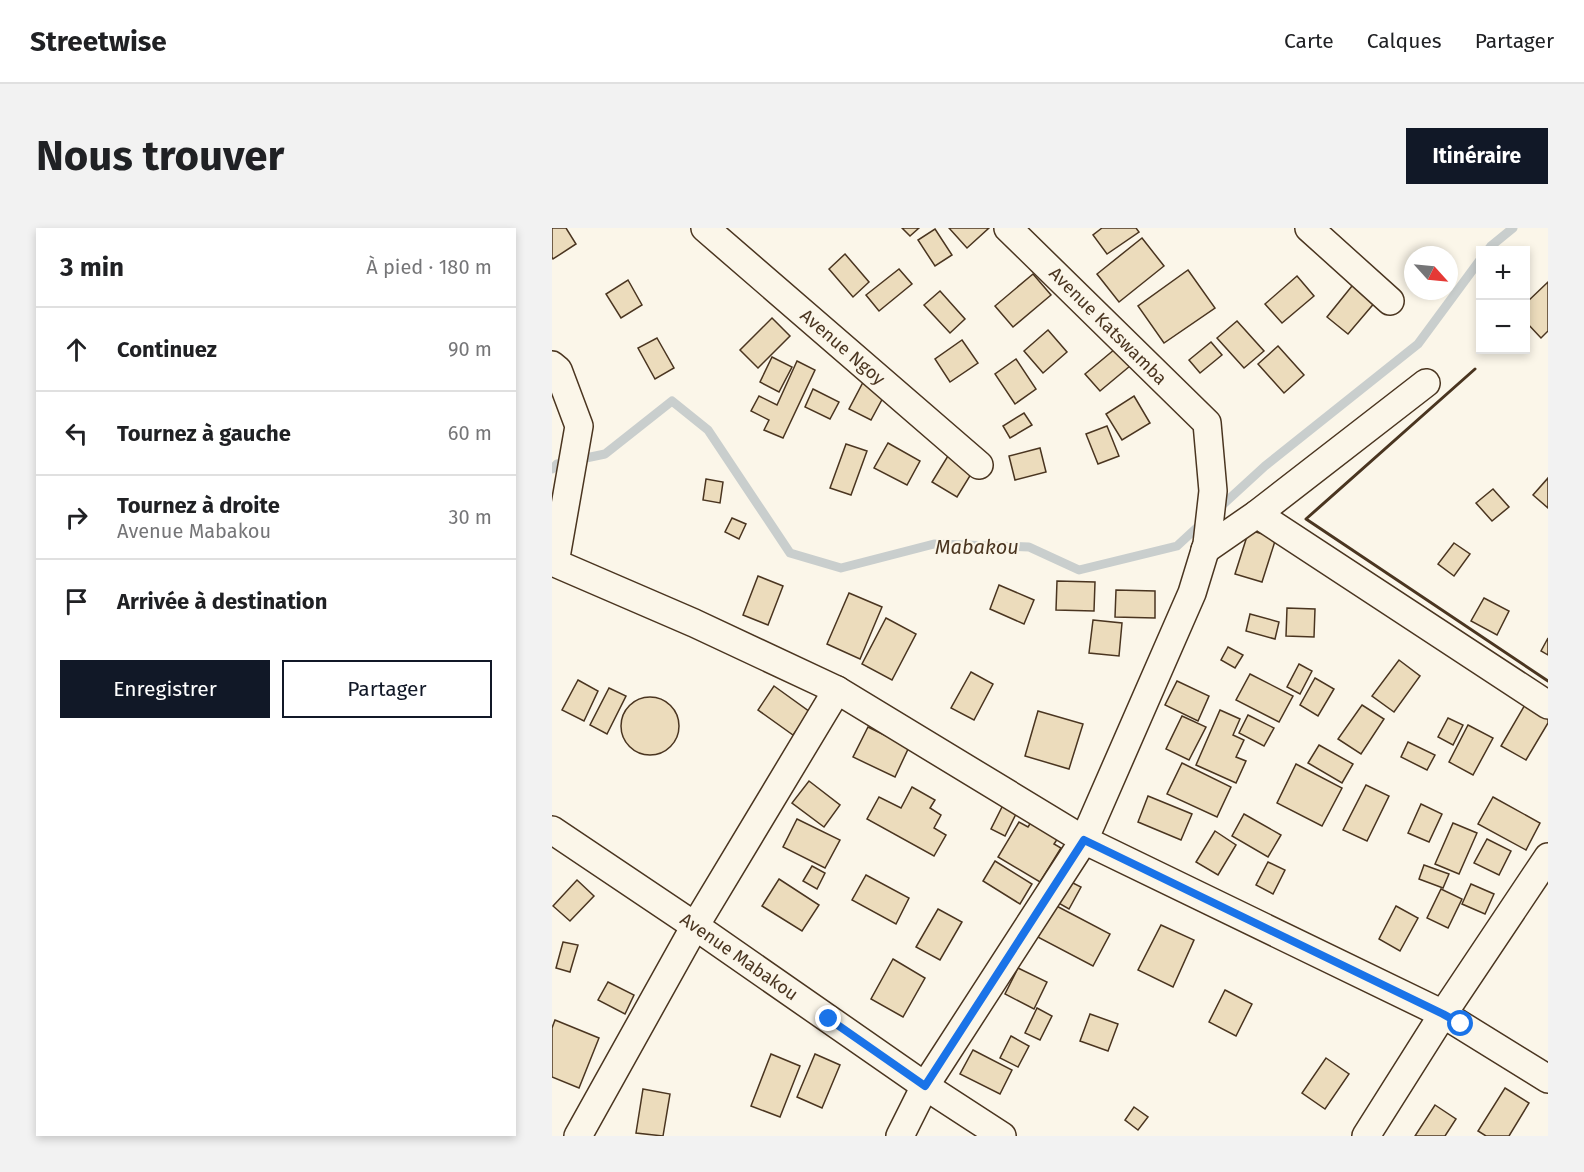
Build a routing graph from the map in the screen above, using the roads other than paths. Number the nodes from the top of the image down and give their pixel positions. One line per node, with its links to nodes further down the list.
1 (705, 228): 7 (street, Avenue Ngoy)
2 (1008, 228): 9 (street, Avenue Katswamba)
3 (1309, 228): 4 (street)
4 (1390, 301)
5 (552, 365): 10 (street)
6 (1426, 382): 8 (street)
7 (980, 465)
8 (1257, 514): 9 (street); 11 (street)
9 (1206, 547): 13 (street)
10 (837, 690): 13 (street); 15 (street)
11 (1548, 705)
12 (552, 830): 15 (street, Avenue Mabakou)
13 (1084, 840): 16 (street); 18 (street)
14 (1548, 857): 16 (street)
15 (695, 926): 18 (street, Avenue Mabakou); 19 (street)
16 (1443, 1014): 17 (street); 22 (street)
17 (1548, 1079)
18 (925, 1086): 20 (street); 21 (street, Avenue Mabakou)
19 (578, 1136)
20 (900, 1136)
21 (1002, 1136)
22 (1366, 1136)

